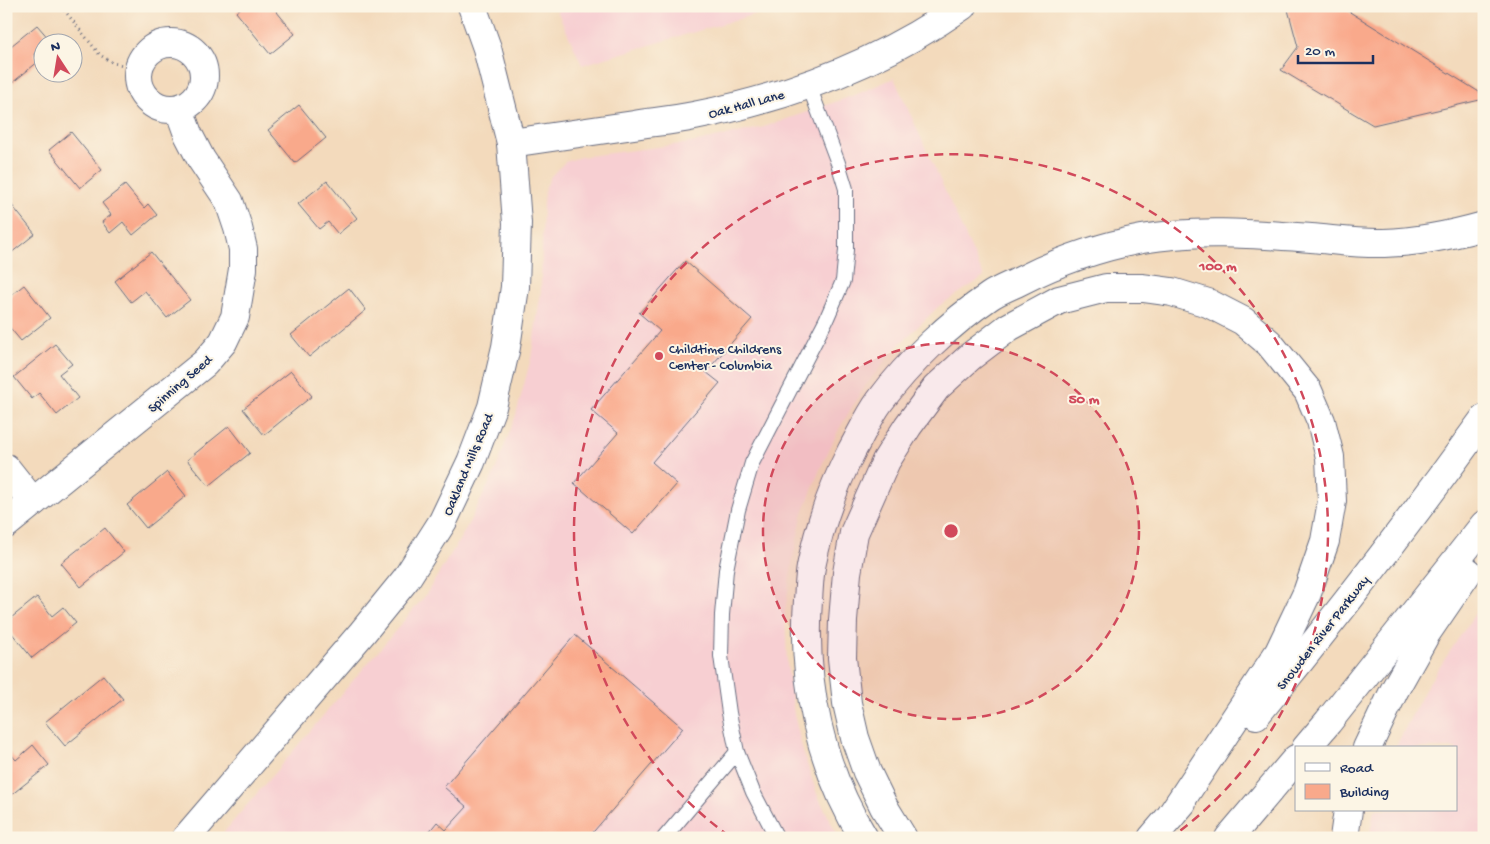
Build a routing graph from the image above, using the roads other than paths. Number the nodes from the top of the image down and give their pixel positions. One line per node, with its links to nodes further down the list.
1 (472, 6): 5 (main road, Oakland Mills Road)
2 (962, 6): 3 (main road, Oak Hall Lane)
3 (809, 86): 5 (main road, Oak Hall Lane); 15 (lane)
4 (178, 109): 4 (main road); 9 (main road, Spinning Seed)
5 (511, 143): 19 (main road, Oakland Mills Road)
6 (1484, 226): 22 (main road)
7 (1484, 419): 18 (main road, Snowden River Parkway)
8 (6, 468): 9 (main road)
9 (33, 502): 10 (main road, Spinning Seed)
10 (6, 524)
11 (1484, 525): 13 (main road)
12 (1484, 548): 14 (main road)
13 (1308, 746)
14 (1368, 746)
15 (737, 752): 20 (lane); 21 (lane)
16 (1295, 760): 25 (main road)
17 (1348, 812): 26 (main road)
18 (1170, 817): 23 (main road); 24 (main road, Snowden River Parkway)
19 (186, 838)
20 (664, 838)
21 (777, 838)
22 (864, 838)
23 (903, 838)
24 (1152, 838)
25 (1229, 838)
26 (1344, 838)

